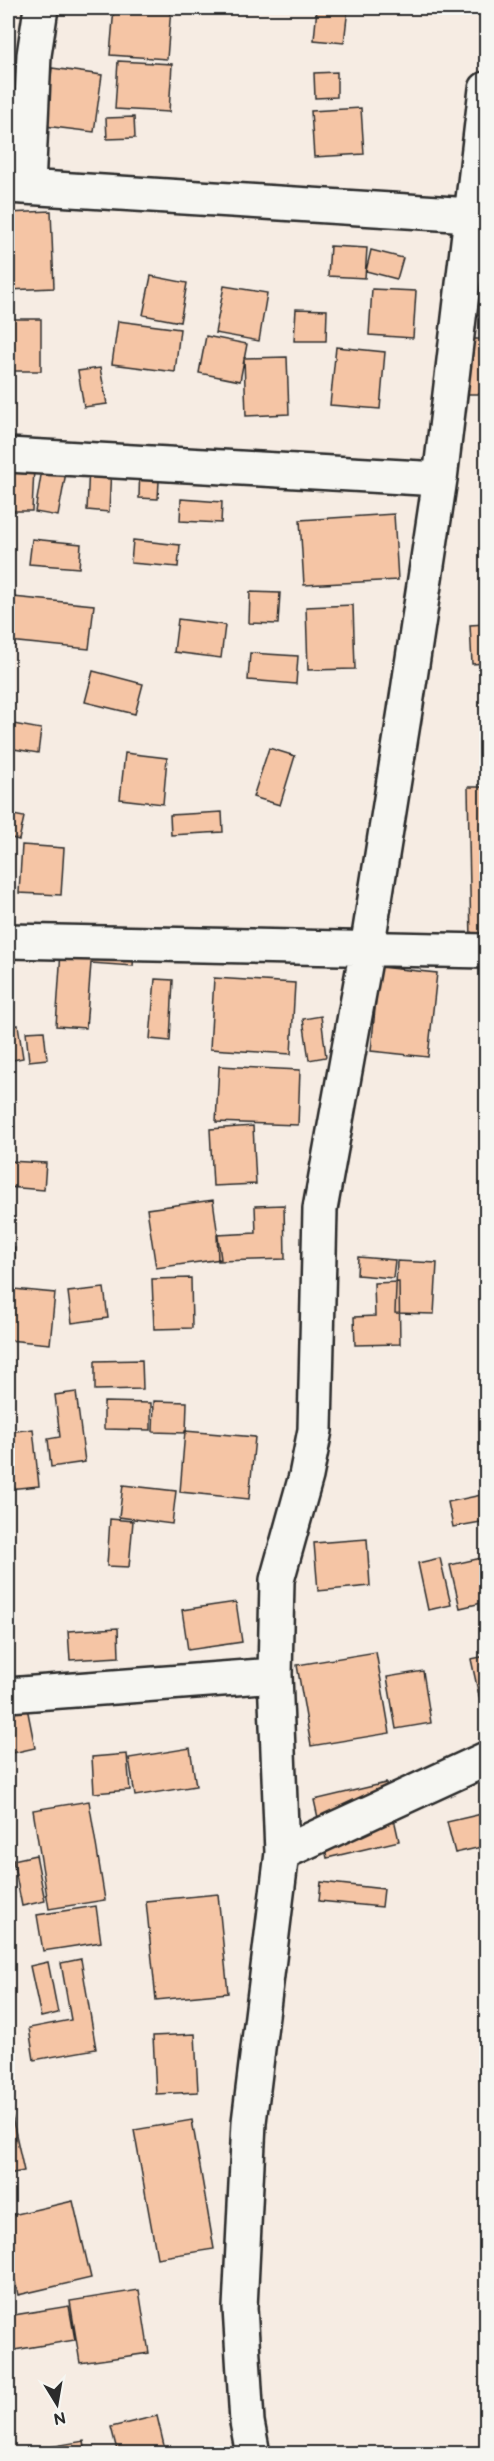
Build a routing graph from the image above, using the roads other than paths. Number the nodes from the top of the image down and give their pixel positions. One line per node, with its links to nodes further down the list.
1 (40, 8): 3 (street)
2 (486, 89): 4 (street)
3 (18, 186): 4 (street)
4 (471, 215): 6 (street)
5 (8, 455): 6 (street)
6 (440, 479): 8 (street)
7 (8, 941): 8 (street)
8 (367, 949): 9 (street); 10 (street)
9 (486, 951)
10 (275, 1675): 11 (street); 13 (street)
11 (8, 1695)
12 (486, 1759): 13 (street)
13 (282, 1853): 14 (street)
14 (253, 2454)

